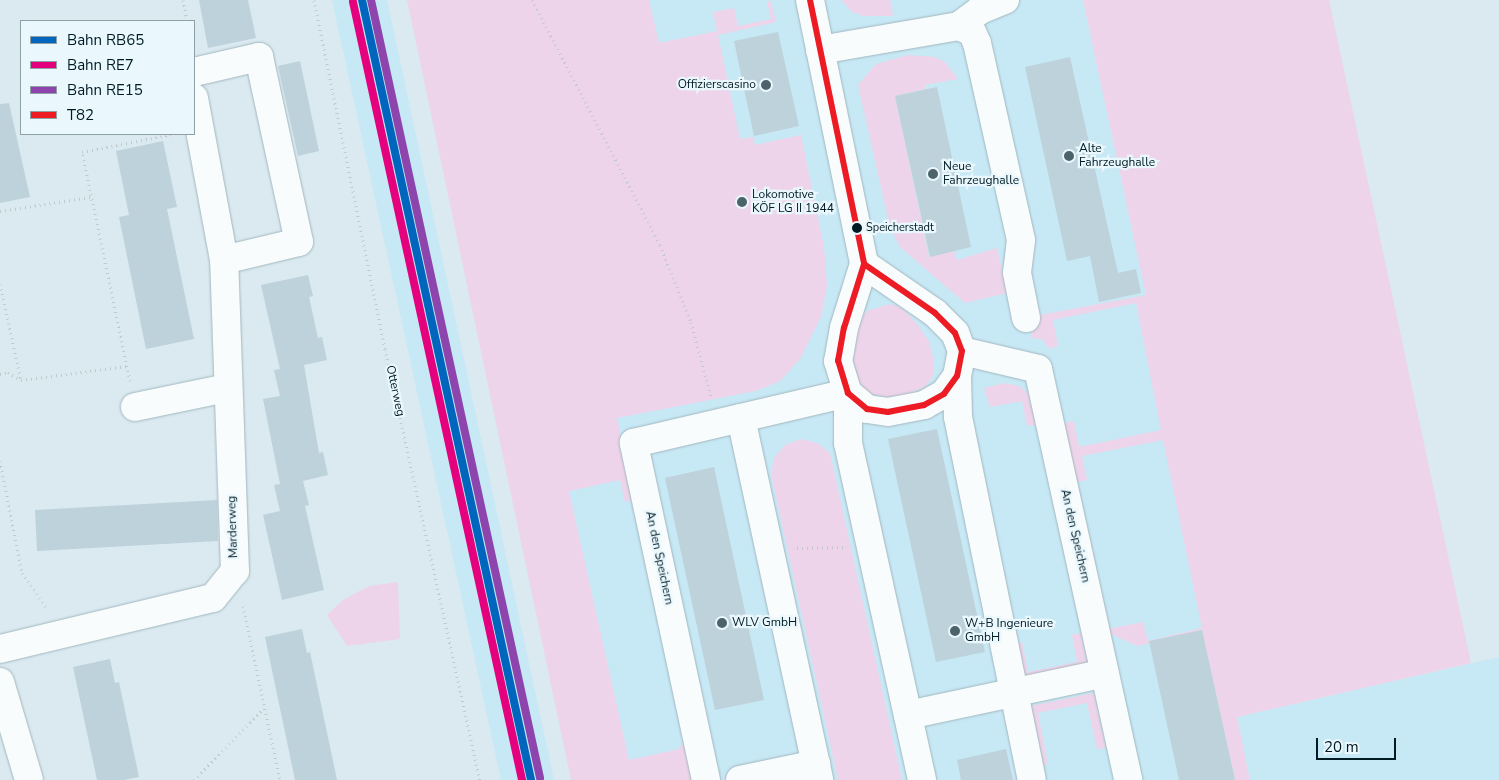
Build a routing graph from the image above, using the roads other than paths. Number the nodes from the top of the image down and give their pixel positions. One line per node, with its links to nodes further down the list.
1 (810, 0): 4 (street)
2 (1005, 0): 3 (street)
3 (959, 26): 4 (street); 9 (street)
4 (820, 50): 8 (street)
5 (195, 72): 7 (street)
6 (195, 103): 7 (street, Marderweg)
7 (224, 260): 11 (street, Marderweg)
8 (864, 264): 10 (street); 12 (street)
9 (1026, 318)
10 (959, 364): 12 (street); 16 (street, An den Speichern); 18 (street)
11 (227, 388): 13 (street); 15 (street, Marderweg)
12 (848, 394): 14 (street, An den Speichern); 19 (street)
13 (135, 407)
14 (730, 421): 20 (street); 22 (street, An den Speichern)
15 (0, 649)
16 (1105, 672): 18 (street); 26 (street, An den Speichern)
17 (0, 682): 21 (street)
18 (1013, 692): 19 (street); 25 (street)
19 (908, 715): 24 (street)
20 (818, 772): 23 (street)
21 (29, 780)
22 (706, 780)
23 (740, 780)
24 (922, 780)
25 (1032, 780)
26 (1128, 780)

